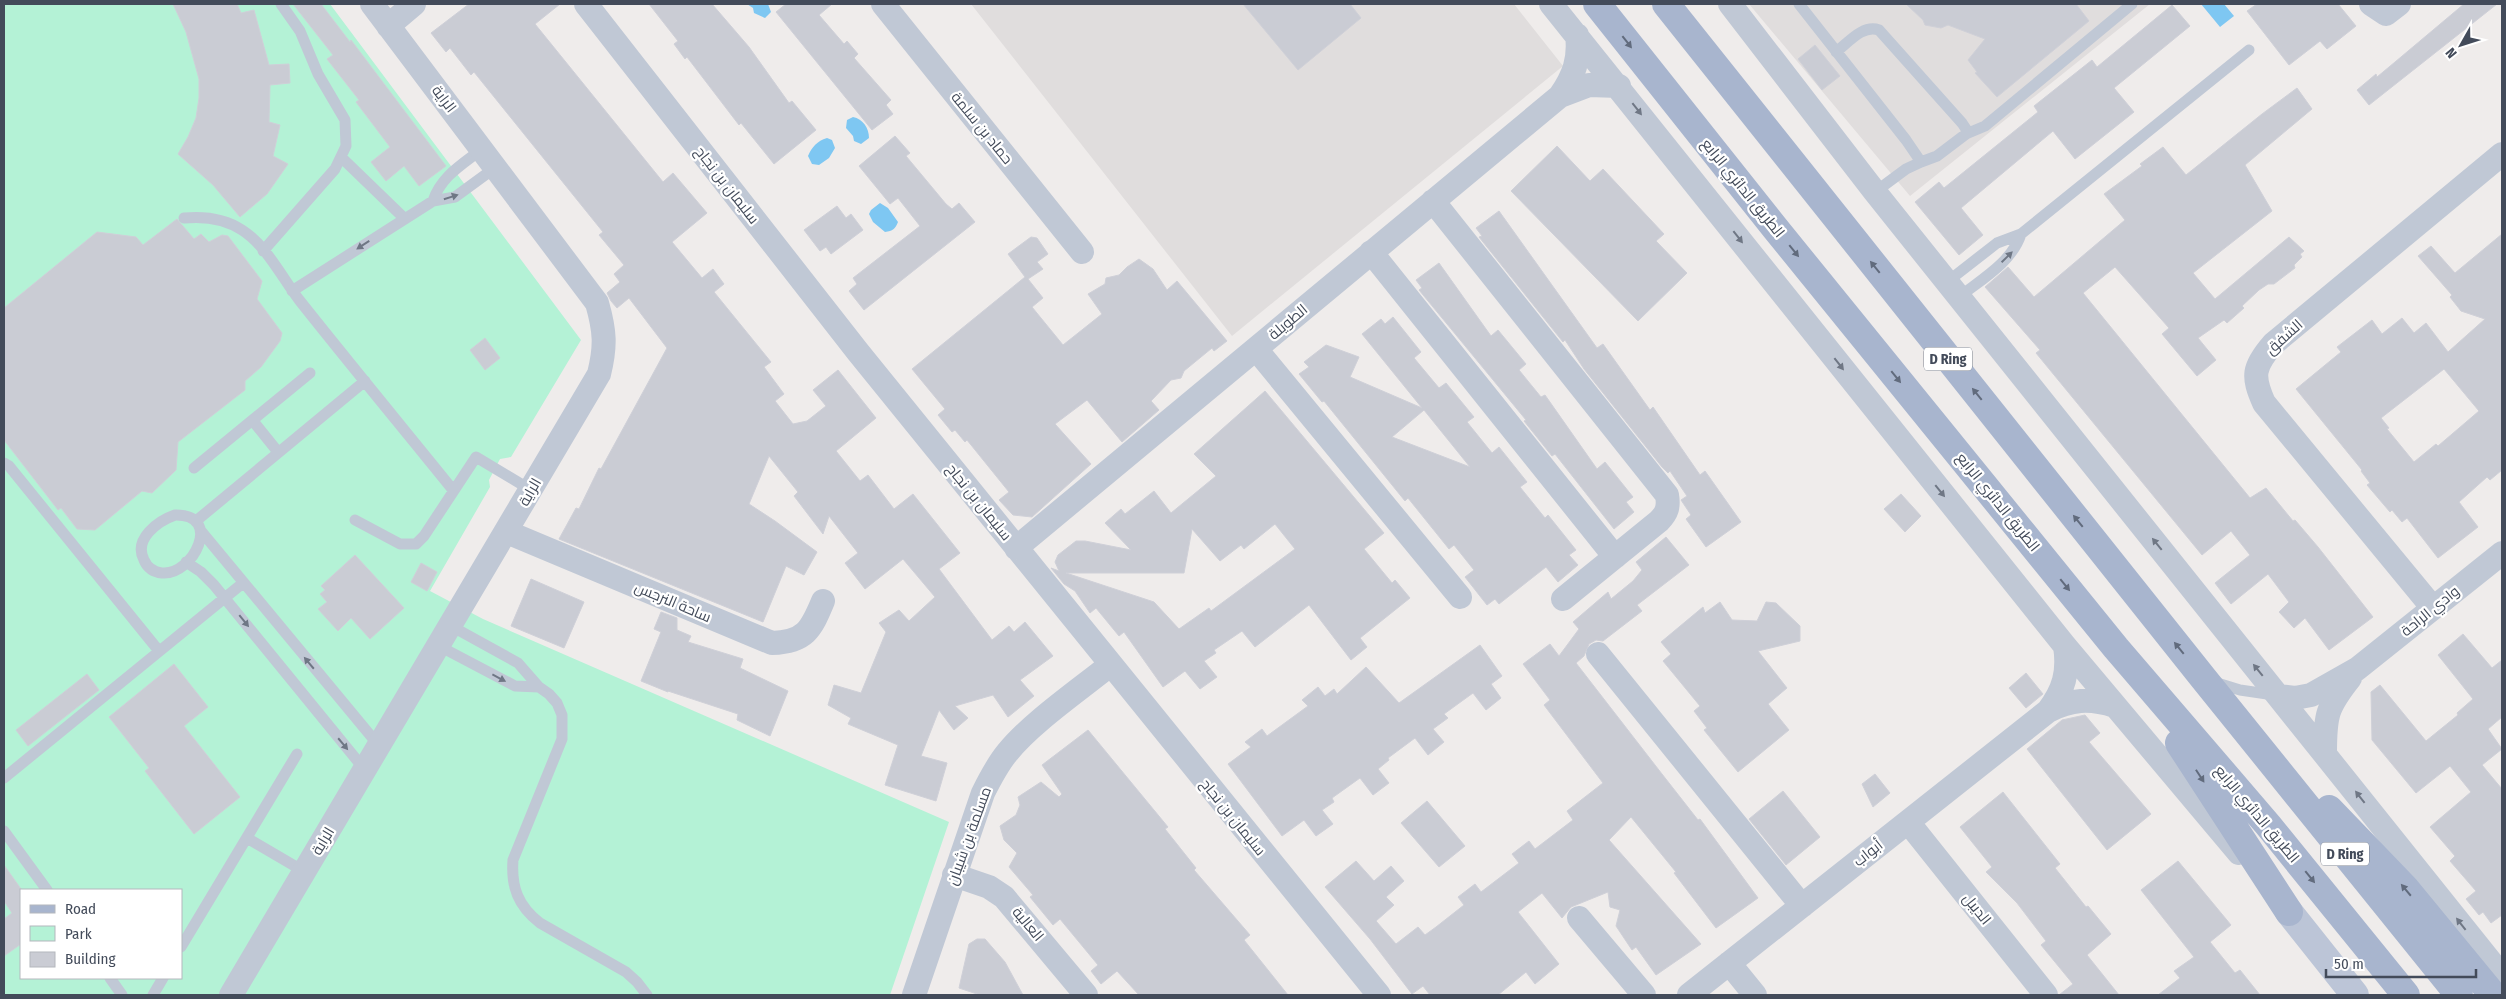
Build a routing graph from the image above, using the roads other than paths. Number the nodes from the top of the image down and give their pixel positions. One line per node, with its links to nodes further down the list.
1 (281, 4): 22 (lane)
2 (372, 4): 14 (street, الراية)
3 (414, 4): 14 (street)
4 (586, 4): 48 (street, سليمان بن نجاح)
5 (882, 4): 32 (street, حماد بن سلمة)
6 (1551, 4): 15 (street)
7 (1596, 4): 61 (main road, الطريق الدائري الرابع / D Ring, one-way to 61)
8 (1666, 4): 66 (main road, D Ring, one-way to 8)
9 (1730, 4): 25 (street)
10 (1799, 4): 17 (lane)
11 (2132, 4): 20 (lane)
12 (2371, 4): 13 (street)
13 (2399, 4)
14 (388, 26): 23 (street, الراية)
15 (1577, 35): 18 (street); 19 (street, الطويلة)
16 (2249, 50): 30 (lane)
17 (1836, 52): 20 (lane); 24 (lane)
18 (1619, 86): 19 (street, الطويلة); 60 (street, one-way to 60)
19 (1560, 96): 27 (street, الطويلة)
20 (1966, 134): 24 (lane)
21 (2502, 154): 57 (street, الشفق)
22 (342, 158): 29 (lane); 31 (lane)
23 (489, 158): 26 (lane); 26 (lane, one-way to 23); 44 (street, الراية)
24 (1921, 162): 25 (lane)
25 (1874, 192): 34 (street)
26 (432, 200): 29 (lane)
27 (1432, 201): 33 (street, الطويلة); 50 (street)
28 (184, 218): 31 (lane)
29 (404, 218): 35 (lane, one-way to 35)
30 (2021, 234): 34 (lane); 34 (lane, one-way to 30)
31 (264, 251): 35 (lane)
32 (1082, 252)
33 (1371, 252): 36 (street, الطويلة); 50 (street)
34 (1953, 289): 68 (street, one-way to 34)
35 (292, 291): 38 (lane)
36 (1256, 349): 48 (street, الطويلة); 53 (street)
37 (310, 374): 39 (lane)
38 (365, 381): 40 (lane); 43 (lane)
39 (254, 420): 40 (lane); 42 (lane)
40 (278, 452): 46 (lane)
41 (4, 463): 62 (lane)
42 (194, 468)
43 (454, 490): 44 (lane); 45 (lane)
44 (531, 490): 47 (street, الراية)
45 (355, 520)
46 (198, 526): 51 (lane); 51 (lane); 52 (lane)
47 (507, 532): 56 (street, ساحة النرجس); 58 (street, الراية)
48 (1016, 548): 64 (street, سليمان بن نجاح)
49 (2502, 553): 57 (street, وادي الراحة)
50 (1615, 557): 55 (street)
51 (186, 562): 54 (lane)
52 (242, 583): 54 (lane); 72 (lane, one-way to 52)
53 (1460, 597)
54 (225, 598): 62 (lane); 75 (lane, one-way to 75)
55 (1563, 599)
56 (823, 601)
57 (2433, 608): 65 (street, وادي الراحة)
58 (451, 626): 59 (street, الراية); 67 (lane)
59 (439, 646): 67 (lane, one-way to 67); 72 (street, الراية)
60 (2065, 646): 69 (street); 70 (street, أبواب)
61 (2116, 648): 84 (main road, one-way to 84); 103 (main road, الطريق الدائري الرابع / D Ring, one-way to 103)
62 (159, 651): 76 (lane)
63 (1598, 654): 83 (street)
64 (1110, 665): 81 (street, مسلمة بن شيبان); 97 (street, سليمان بن نجاح)
65 (2357, 669): 68 (street, وادي الراحة); 73 (street, وادي الراحة)
66 (2204, 679): 68 (lane); 71 (main road, D Ring)
67 (539, 687): 94 (lane)
68 (2278, 696): 73 (street)
69 (2115, 706): 70 (street, أبواب); 84 (street)
70 (2048, 711): 77 (street, أبواب)
71 (2232, 714): 104 (main road, D Ring); 105 (main road, one-way to 71)
72 (380, 746): 75 (street, الراية)
73 (2325, 752): 88 (street, one-way to 73)
74 (297, 754): 79 (lane)
75 (365, 770): 80 (street, الراية)
76 (4, 778)
77 (1908, 822): 83 (street, أبواب); 101 (street, الديبل)
78 (4, 831): 82 (lane)
79 (247, 838): 80 (lane); 86 (lane)
80 (305, 872): 93 (street, الراية)
81 (954, 875): 95 (street, مسلمة بن شيبان); 96 (street, العالية)
82 (46, 889)
83 (1802, 906): 87 (street, أبواب)
84 (2289, 912): 102 (main road)
85 (1579, 918): 98 (street)
86 (182, 945)
87 (1729, 963): 99 (street, أبواب); 100 (street)
88 (2502, 976)
89 (111, 979): 91 (lane)
90 (162, 979): 92 (lane)
91 (122, 995)
92 (153, 995)
93 (231, 995)
94 (647, 995)
95 (914, 995)
96 (1086, 995)
97 (1379, 995)
98 (1644, 995)
99 (1689, 995)
100 (1755, 995)
101 (2046, 995)
102 (2354, 995)
103 (2406, 995)
104 (2459, 995)
105 (2493, 995)

